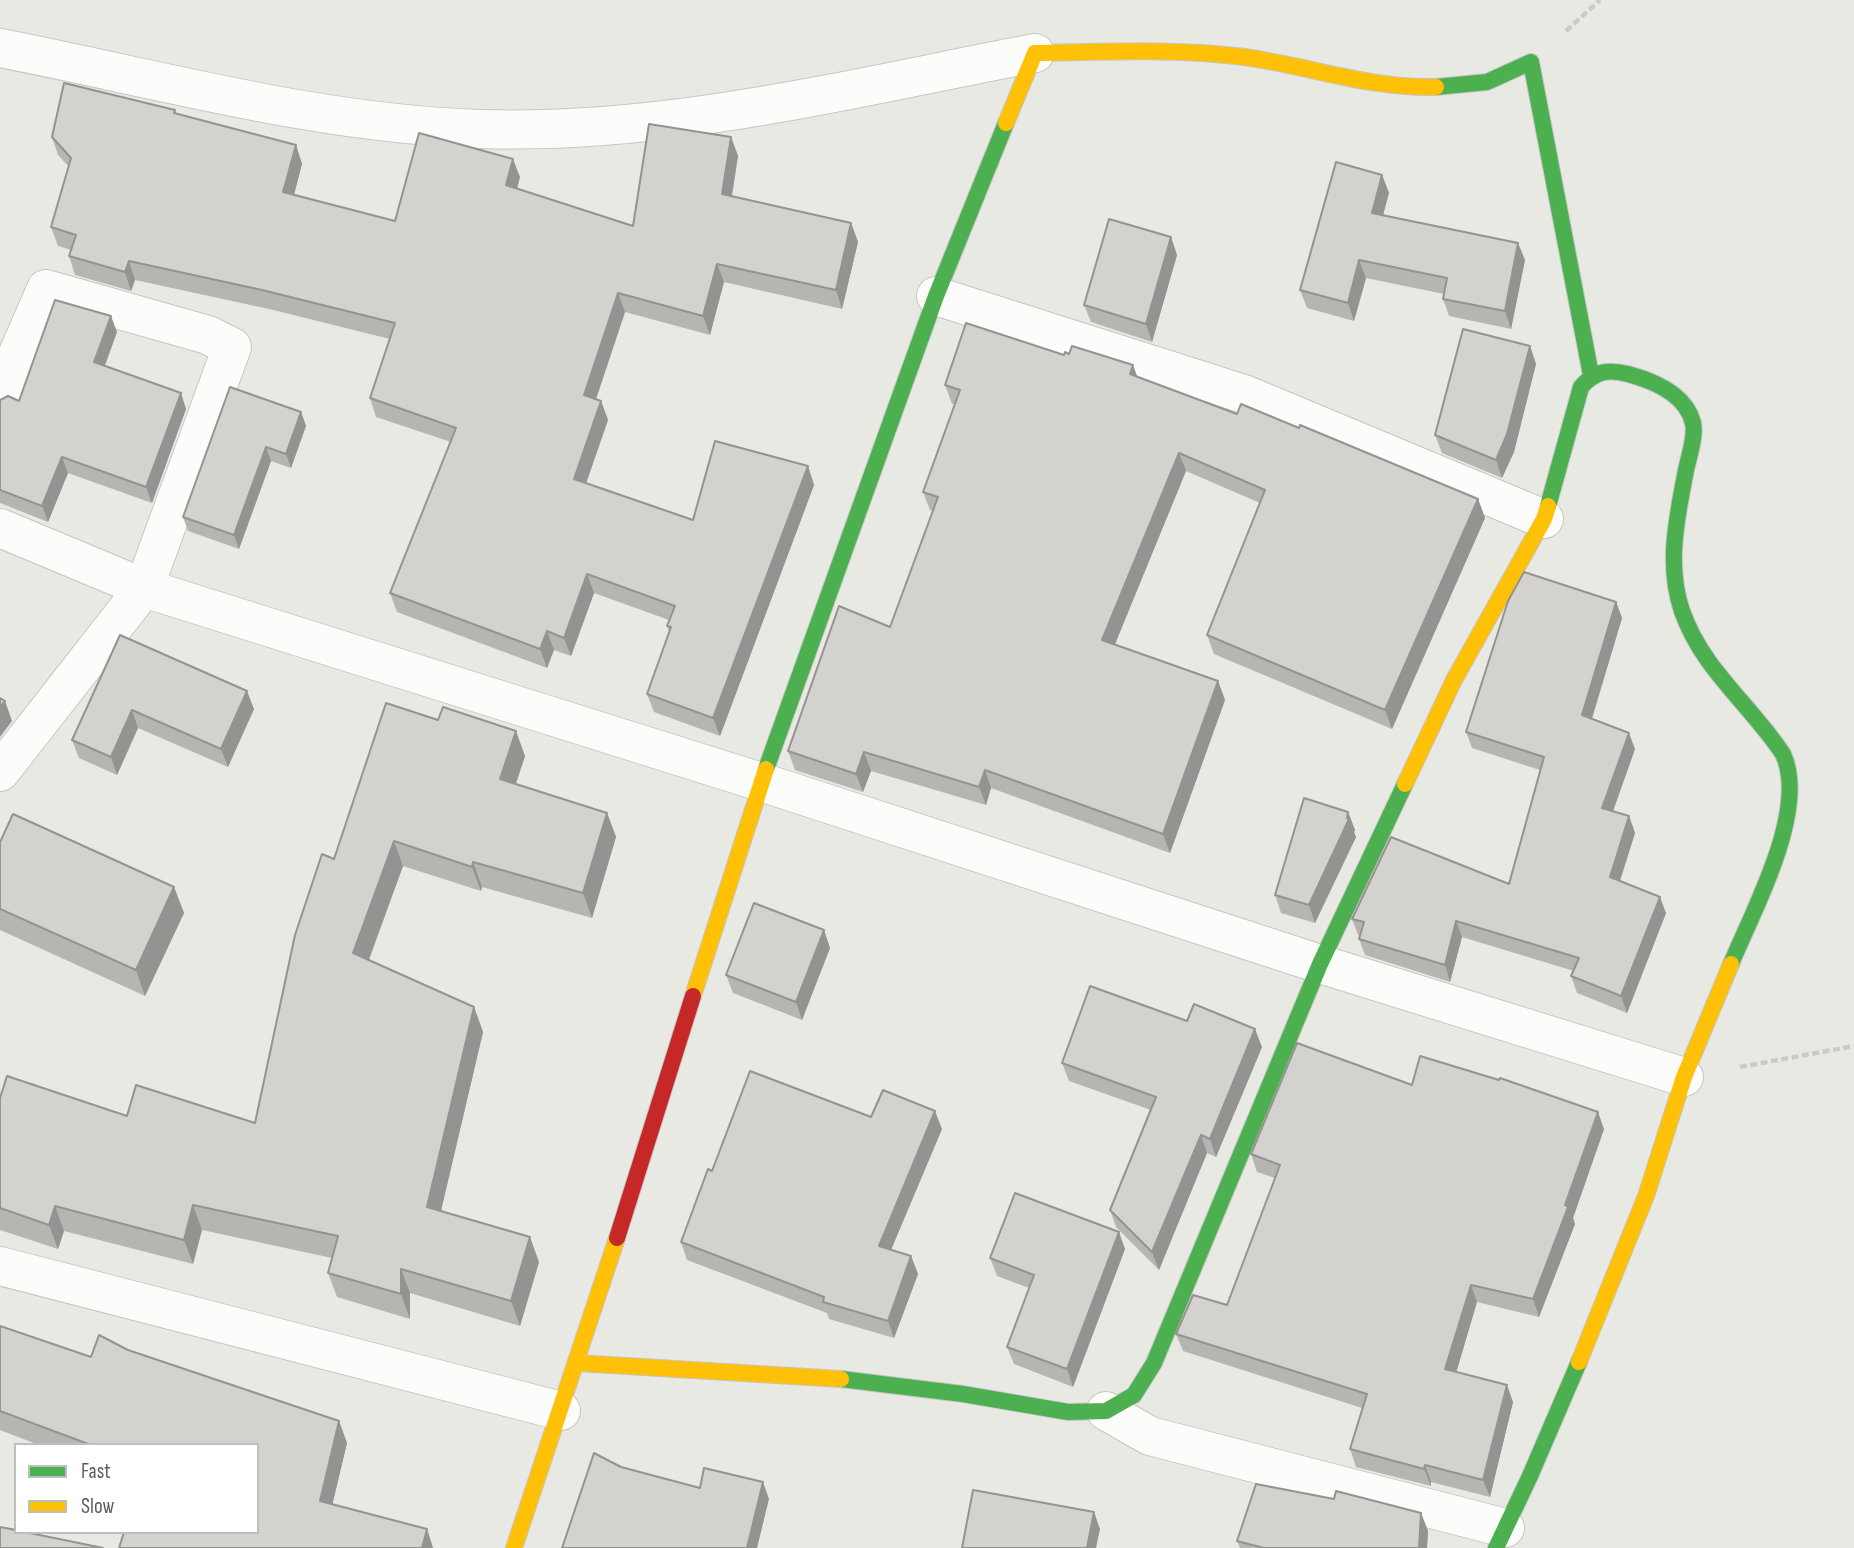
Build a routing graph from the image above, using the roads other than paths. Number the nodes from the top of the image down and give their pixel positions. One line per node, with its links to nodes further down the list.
1 (0, 48): 2 (street)
2 (1035, 53): 3 (street); 4 (street)
3 (936, 296): 6 (street); 10 (street)
4 (1591, 375): 6 (street); 12 (street)
5 (0, 395): 8 (street)
6 (1544, 519): 11 (street)
7 (0, 528): 8 (street)
8 (144, 588): 9 (street); 10 (street)
9 (0, 772)
10 (761, 782): 11 (street); 14 (street)
11 (1320, 964): 12 (street); 16 (street)
12 (1684, 1077): 17 (street)
13 (0, 1266): 15 (street)
14 (577, 1363): 15 (street); 16 (street)
15 (561, 1411): 18 (street)
16 (1106, 1411): 17 (street)
17 (1501, 1538)
18 (514, 1548)

